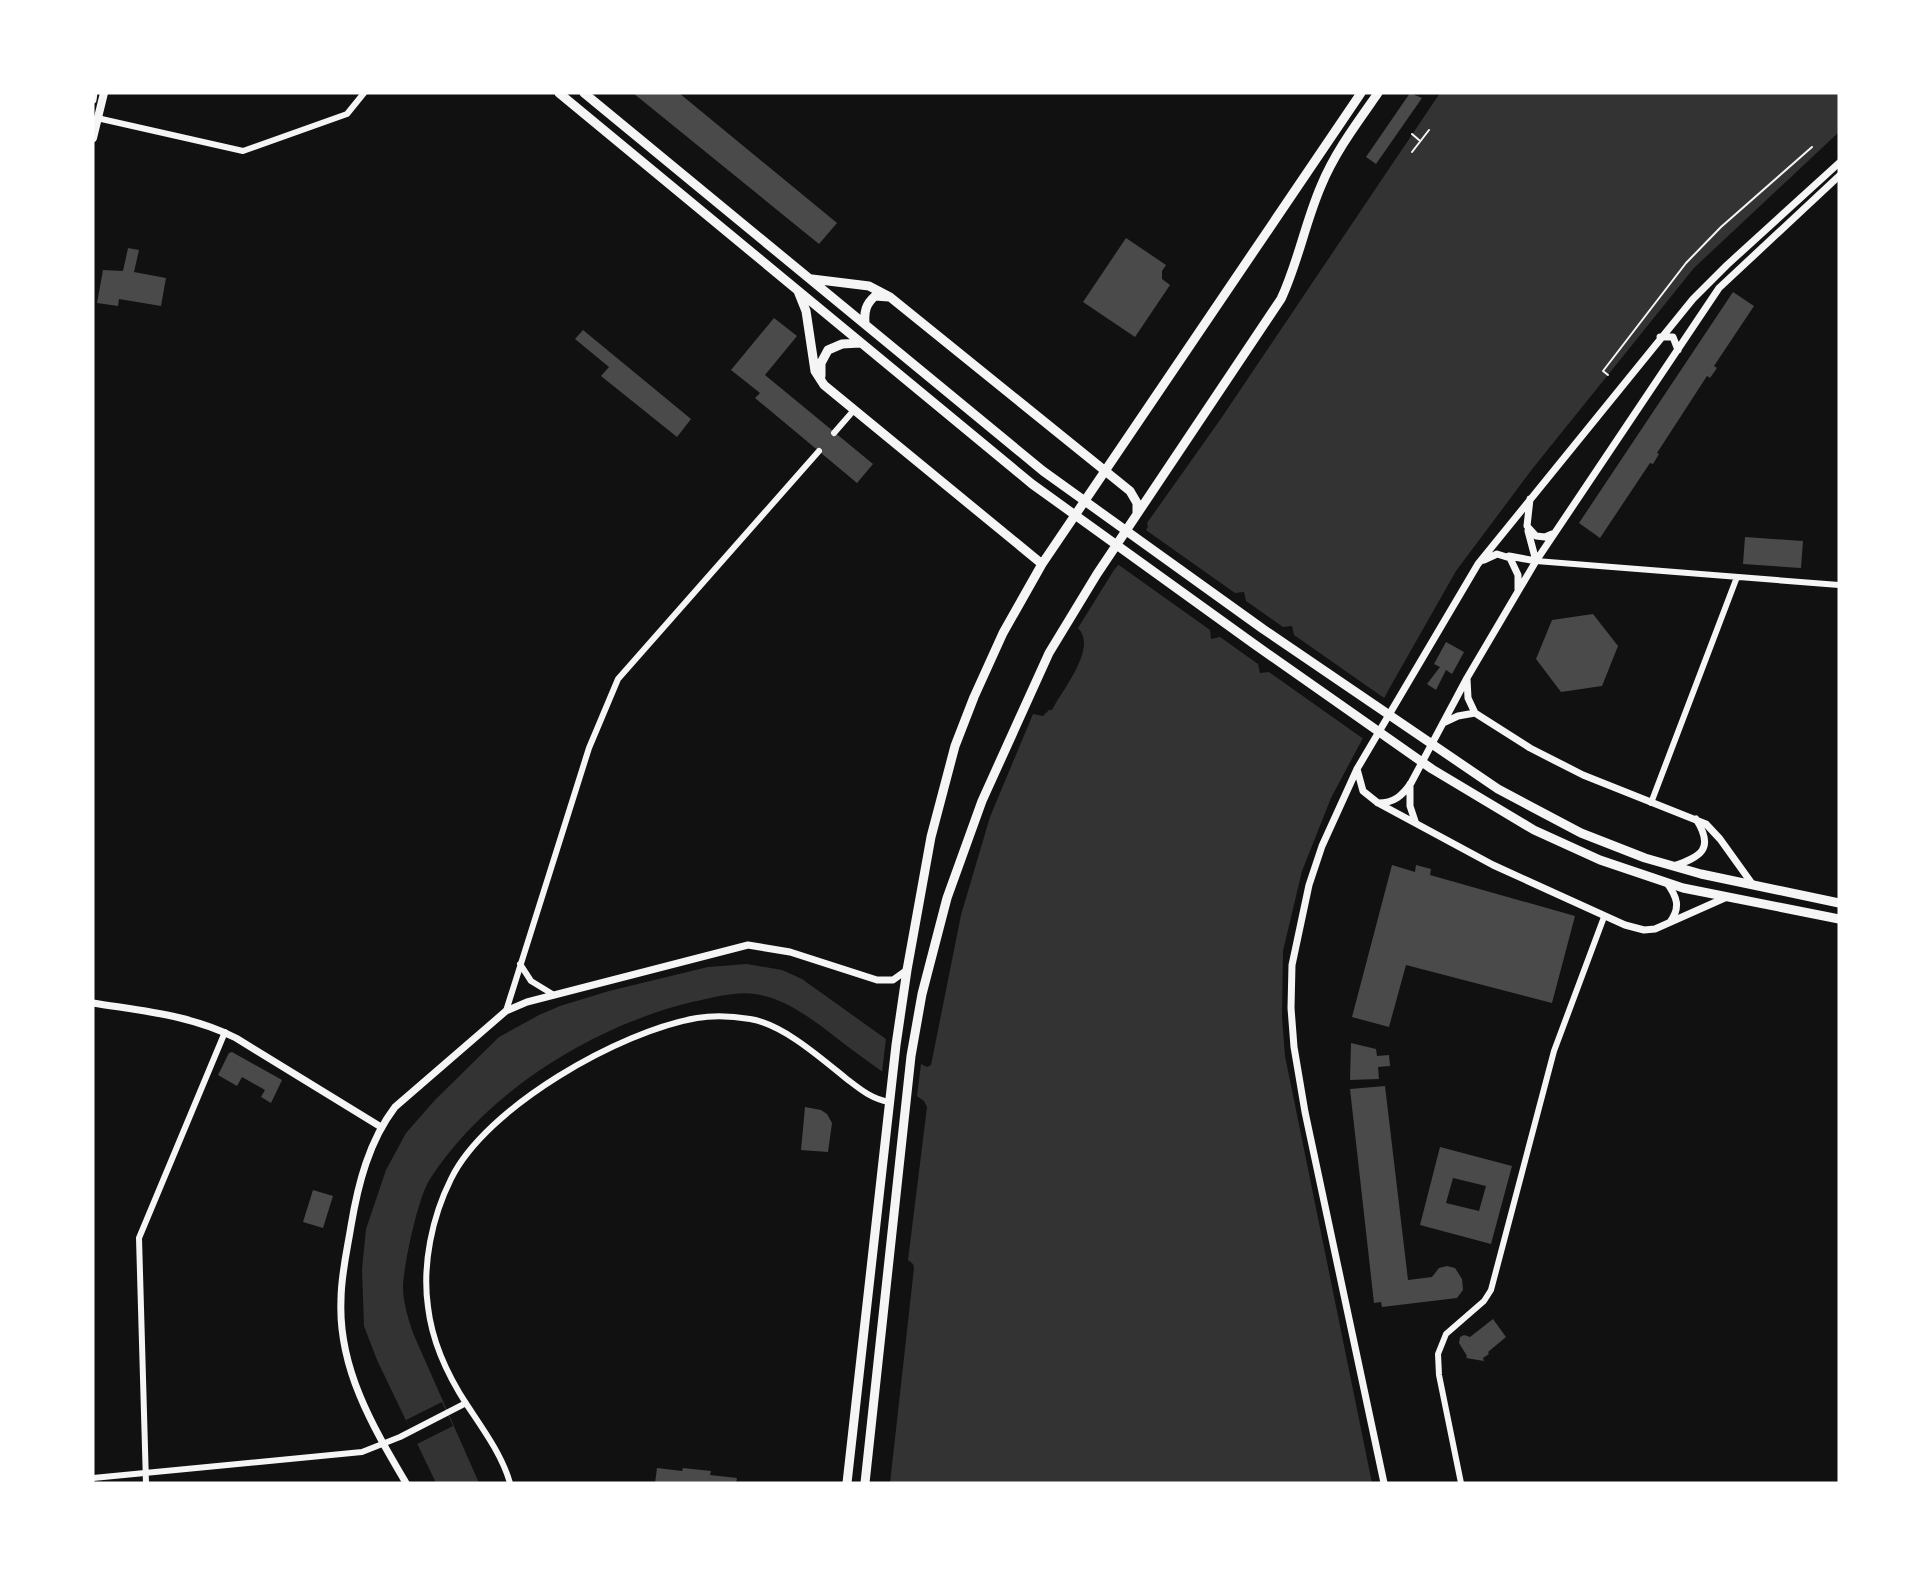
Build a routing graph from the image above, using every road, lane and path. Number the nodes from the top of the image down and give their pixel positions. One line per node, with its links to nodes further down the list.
1 (94, 93): 8 (street)
2 (104, 93): 9 (main road)
3 (365, 93): 9 (street)
4 (559, 93): 19 (main road)
5 (584, 93): 18 (main road)
6 (1362, 93): 30 (main road)
7 (1378, 93): 32 (main road)
8 (93, 100)
9 (97, 118): 12 (main road)
10 (1429, 130): 13 (path)
11 (1412, 134): 13 (path)
12 (93, 138)
13 (1421, 141): 15 (path)
14 (1812, 147): 25 (path)
15 (1412, 152)
16 (1839, 163): 22 (street)
17 (1839, 176): 24 (street)
18 (810, 279): 20 (main road); 21 (main road)
19 (797, 289): 23 (main road); 26 (main road)
20 (890, 297): 21 (main road); 30 (main road)
21 (865, 323): 51 (main road)
22 (1660, 337): 24 (street); 31 (street)
23 (860, 343): 26 (main road); 52 (main road)
24 (1678, 350): 34 (street)
25 (1608, 374)
26 (824, 384): 27 (main road)
27 (854, 410): 28 (street); 37 (main road)
28 (834, 433)
29 (819, 451): 59 (street)
30 (1105, 471): 32 (main road); 37 (main road)
31 (1530, 498): 33 (street); 38 (street)
32 (1137, 513): 75 (main road)
33 (1527, 526): 34 (street); 36 (street)
34 (1553, 534): 36 (street)
35 (1505, 555): 36 (street); 38 (street); 41 (street)
36 (1536, 561): 39 (street); 41 (street)
37 (1042, 564): 60 (main road)
38 (1478, 564): 45 (street)
39 (1737, 577): 40 (street); 48 (street)
40 (1839, 585)
41 (1517, 593): 42 (street)
42 (1467, 678): 43 (street); 44 (street)
43 (1475, 713): 44 (street); 48 (street)
44 (1443, 723): 46 (street)
45 (1357, 769): 47 (street); 76 (street)
46 (1410, 783): 47 (street); 50 (street)
47 (1378, 803): 50 (street)
48 (1651, 803): 49 (street)
49 (1696, 819): 51 (street); 53 (street)
50 (1415, 821): 56 (street)
51 (1673, 866): 53 (main road)
52 (1667, 883): 54 (main road); 58 (street)
53 (1753, 885): 55 (main road)
54 (1727, 897): 57 (main road); 58 (street)
55 (1839, 903)
56 (1604, 916): 58 (street); 77 (street)
57 (1839, 919)
58 (1668, 925)
59 (520, 962): 61 (street); 63 (street)
60 (907, 970): 61 (street); 65 (main road)
61 (554, 995): 63 (street)
62 (93, 1003): 64 (street)
63 (506, 1011): 66 (street)
64 (225, 1032): 66 (street); 69 (street)
65 (889, 1102): 67 (street); 74 (main road)
66 (381, 1127): 68 (street)
67 (466, 1404): 68 (street); 73 (street)
68 (382, 1444): 69 (street); 72 (street)
69 (145, 1473): 70 (street); 71 (street)
70 (93, 1478)
71 (146, 1483)
72 (407, 1483)
73 (510, 1483)
74 (848, 1483)
75 (865, 1483)
76 (1384, 1483)
77 (1461, 1483)

